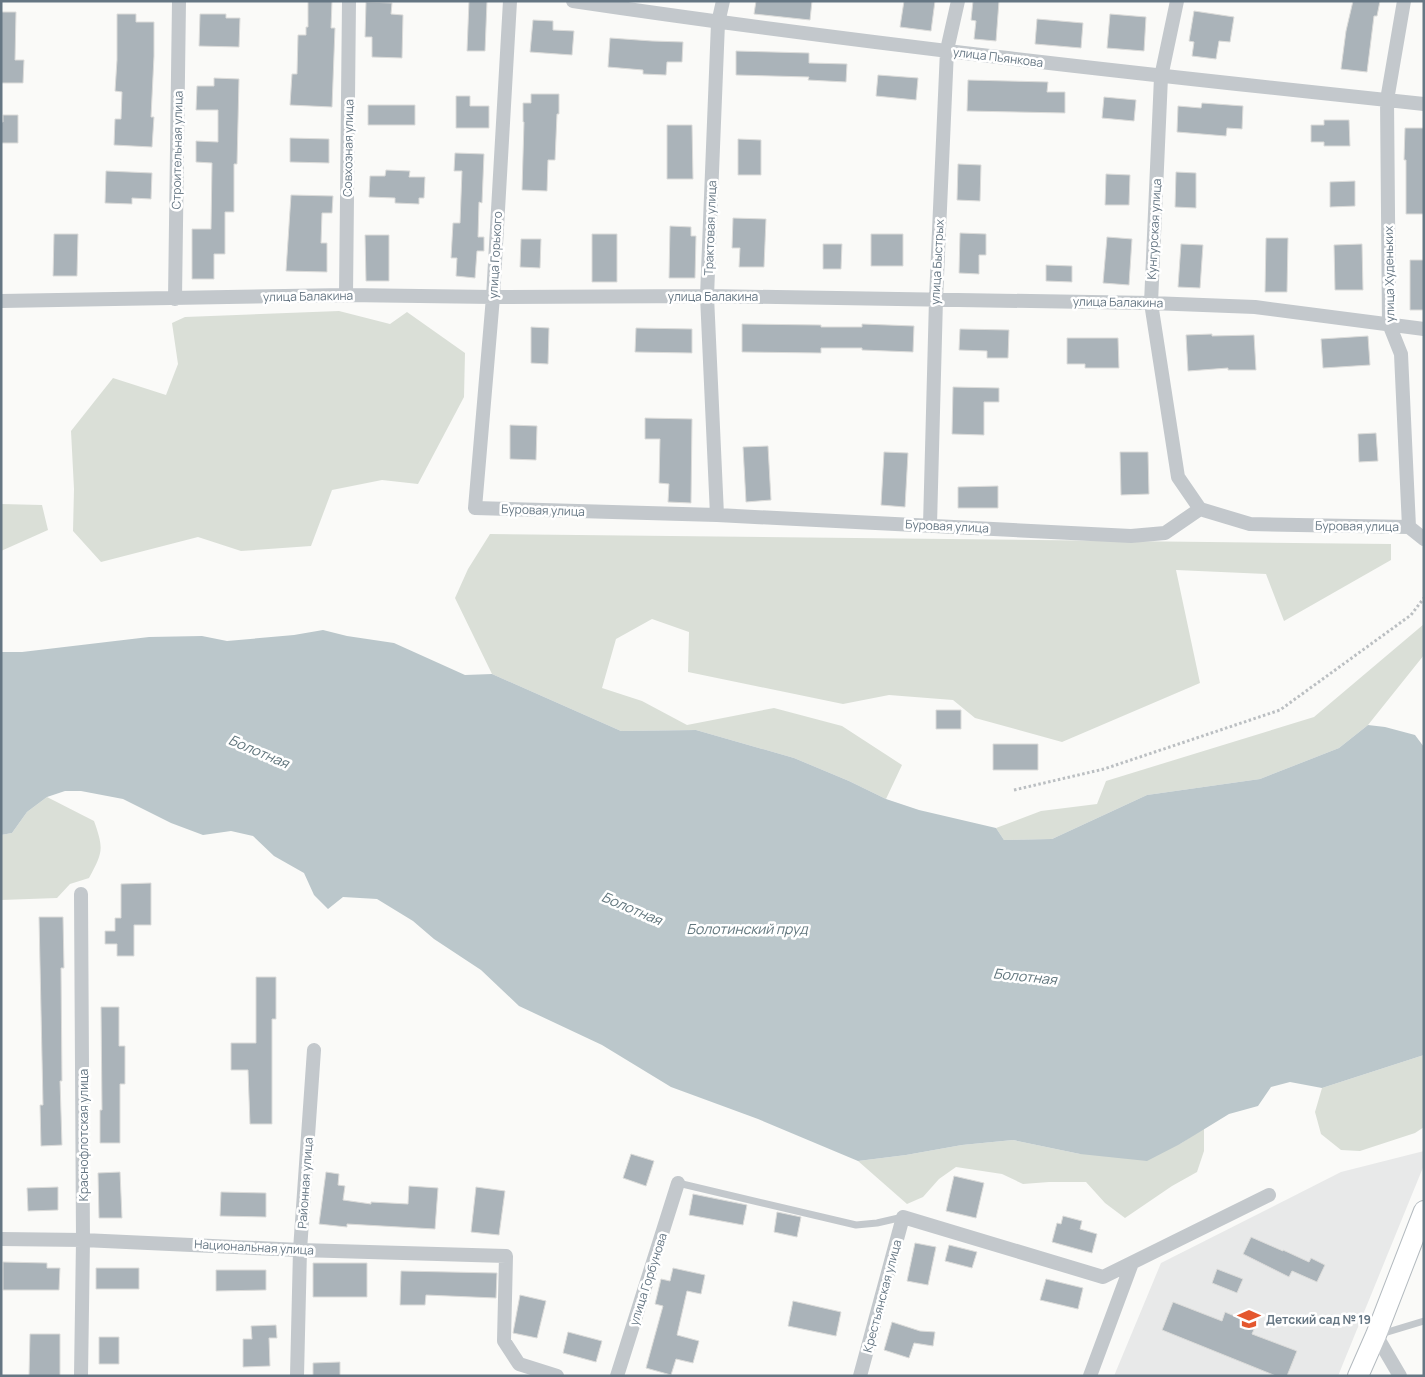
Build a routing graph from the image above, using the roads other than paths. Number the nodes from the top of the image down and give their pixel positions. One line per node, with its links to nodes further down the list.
1 (178, 1): 17 (street, Строительная улица)
2 (349, 1): 14 (street, Совхозная улица)
3 (510, 1): 16 (street, улица Горького)
4 (573, 1): 9 (street, улица Пьянкова)
5 (723, 1): 9 (street, Трактовая улица)
6 (958, 1): 10 (street, улица Быстрых)
7 (1177, 1): 11 (street, Кунгурская улица)
8 (1404, 1): 12 (street, улица Худеньких)
9 (718, 23): 10 (street, улица Пьянкова); 15 (street, Трактовая улица)
10 (947, 50): 11 (street, улица Пьянкова); 18 (street, улица Быстрых)
11 (1161, 77): 12 (street, улица Пьянкова); 20 (street, Кунгурская улица)
12 (1387, 100): 13 (street, улица Пьянкова); 21 (street, улица Худеньких)
13 (1424, 104)
14 (346, 295): 16 (street, улица Балакина); 17 (street, улица Балакина)
15 (707, 296): 16 (street, улица Балакина); 18 (street, улица Балакина); 25 (street, Трактовая улица)
16 (493, 297): 23 (street, улица Горького)
17 (175, 299): 19 (street, улица Балакина)
18 (936, 299): 20 (street, улица Балакина); 26 (street, улица Быстрых)
19 (1, 301)
20 (1151, 303): 21 (street, улица Балакина); 24 (street, Кунгурская улица)
21 (1389, 324): 22 (street, улица Балакина); 27 (street, улица Худеньких)
22 (1424, 329)
23 (475, 508): 25 (street, Буровая улица)
24 (1200, 509): 26 (street, Буровая улица); 27 (street, Буровая улица)
25 (717, 515): 26 (street, Буровая улица)
26 (930, 525)
27 (1409, 527): 28 (street)
28 (1424, 539)
29 (81, 894): 36 (street, Краснофлотская улица)
30 (314, 1050): 37 (street, Районная улица)
31 (678, 1183): 34 (lane); 44 (street, улица Горбунова)
32 (1269, 1195): 38 (street)
33 (1424, 1211): 40 (street)
34 (903, 1217): 38 (street); 45 (street, Крестьянская улица)
35 (1, 1239): 36 (street, Национальная улица)
36 (83, 1240): 37 (street, Национальная улица); 41 (street, Краснофлотская улица)
37 (300, 1250): 42 (street, Районная улица); 43 (street, Национальная улица)
38 (1132, 1263): 46 (street)
39 (1424, 1321): 40 (lane)
40 (1376, 1335): 47 (street); 48 (street)
41 (81, 1376)
42 (297, 1376)
43 (557, 1376)
44 (617, 1376)
45 (860, 1376)
46 (1090, 1376)
47 (1358, 1376)
48 (1400, 1376)

